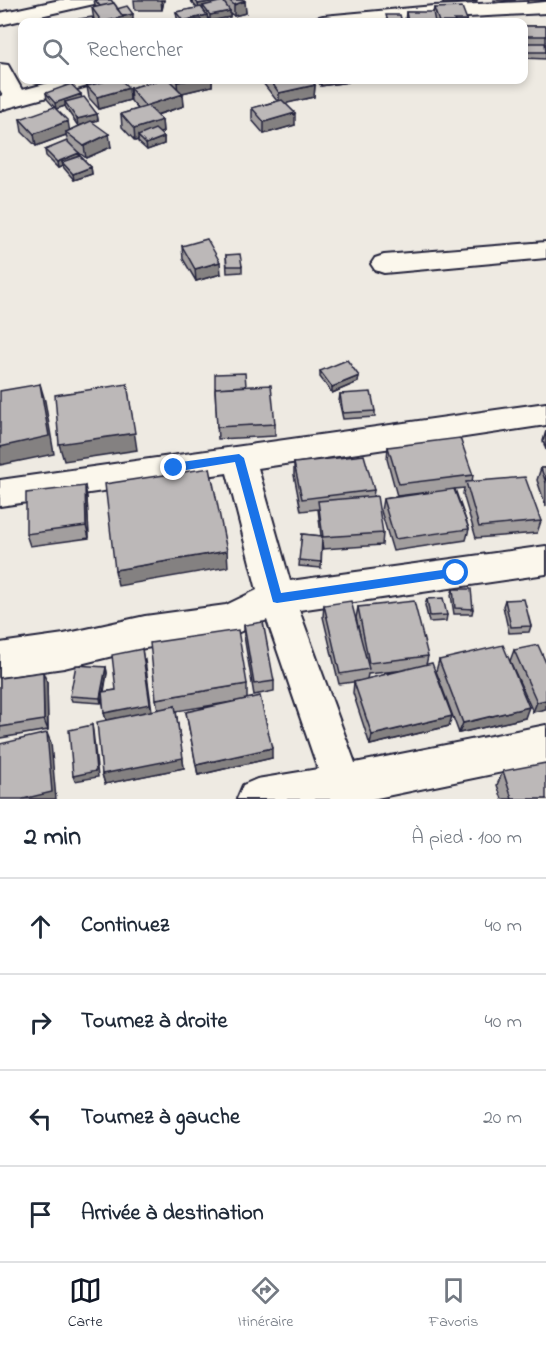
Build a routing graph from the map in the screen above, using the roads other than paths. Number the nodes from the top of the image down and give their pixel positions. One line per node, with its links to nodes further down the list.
1 (87, 0): 6 (street)
2 (433, 0): 4 (street)
3 (546, 7): 4 (street)
4 (453, 9): 5 (street)
5 (351, 18)
6 (0, 19)
7 (0, 70): 9 (street)
8 (69, 84): 9 (street)
9 (8, 101)
10 (546, 250): 11 (street)
11 (384, 264)
12 (546, 414): 13 (street)
13 (239, 458): 14 (street); 16 (street)
14 (0, 494)
15 (546, 560): 16 (street)
16 (277, 598): 17 (street); 19 (street)
17 (0, 660)
18 (546, 744): 19 (street)
19 (346, 792): 20 (street)
20 (257, 799)

